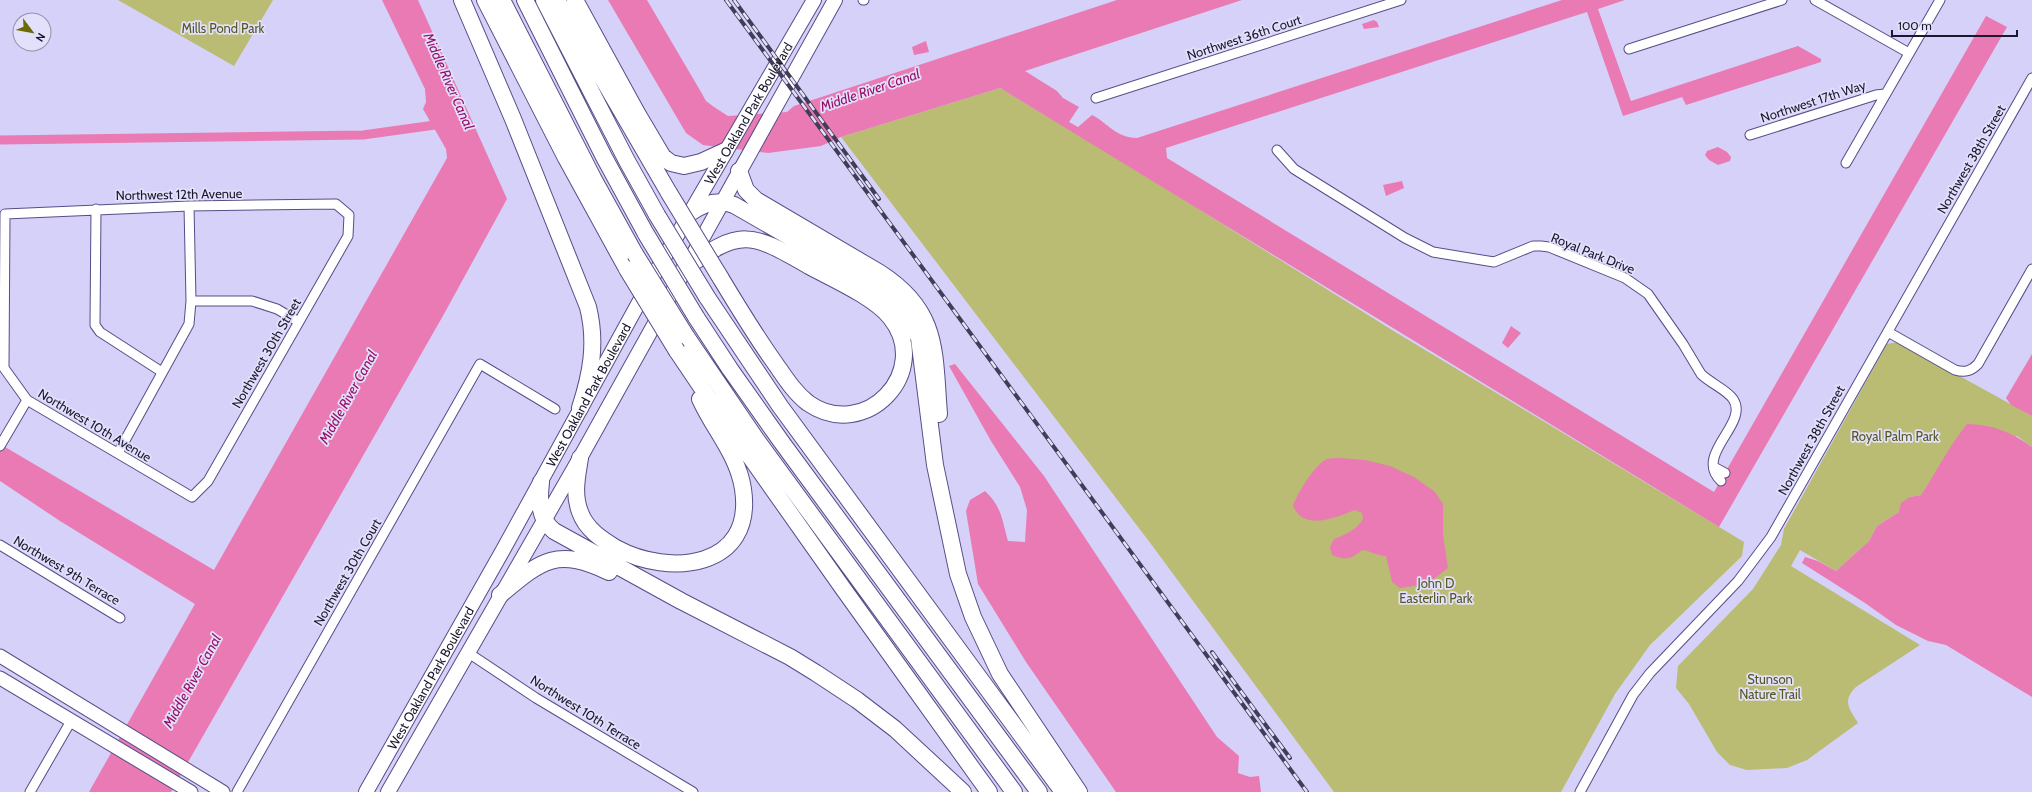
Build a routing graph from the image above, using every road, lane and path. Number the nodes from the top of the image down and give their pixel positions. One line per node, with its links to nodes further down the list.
1 (462, 0): 38 (highway)
2 (485, 0): 35 (highway, bridge)
3 (502, 0): 69 (highway, bridge)
4 (525, 0): 59 (highway, bridge)
5 (544, 0): 53 (highway, bridge)
6 (558, 0): 30 (highway, bridge)
7 (575, 0): 21 (highway)
8 (814, 0): 21 (main road, West Oakland Park Boulevard)
9 (835, 0): 23 (main road, West Oakland Park Boulevard)
10 (1401, 0): 18 (street, Northwest 36th Court)
11 (1782, 0): 14 (street)
12 (1815, 0): 15 (street)
13 (1940, 0): 15 (street)
14 (1630, 49)
15 (1909, 54): 17 (street)
16 (2032, 78): 34 (street, Northwest 38th Street)
17 (1885, 94): 19 (street, Northwest 17th Way); 22 (street)
18 (1096, 98)
19 (1750, 135)
20 (1276, 150): 43 (street, Royal Park Drive)
21 (725, 151): 27 (main road, West Oakland Park Boulevard)
22 (1846, 163)
23 (742, 166): 24 (main road, West Oakland Park Boulevard); 47 (highway)
24 (722, 202): 27 (highway); 30 (main road, West Oakland Park Boulevard); 47 (highway)
25 (189, 206): 26 (street, Northwest 12th Avenue); 29 (street, Northwest 12th Avenue); 32 (street)
26 (96, 209): 28 (street, Northwest 12th Avenue); 36 (street)
27 (690, 213): 38 (main road, West Oakland Park Boulevard)
28 (5, 214): 37 (street, Northwest 10th Avenue)
29 (349, 216): 33 (street, Northwest 30th Street)
30 (684, 269): 42 (main road, West Oakland Park Boulevard)
31 (2032, 269): 34 (street)
32 (191, 301): 33 (street); 36 (street)
33 (299, 322): 45 (street, Northwest 30th Street)
34 (1888, 332): 73 (street, Northwest 38th Street)
35 (677, 351): 42 (highway); 68 (highway)
36 (162, 372): 41 (street)
37 (27, 400): 40 (street); 41 (street, Northwest 10th Avenue)
38 (580, 408): 44 (main road, West Oakland Park Boulevard)
39 (555, 409): 63 (street, Northwest 30th Court)
40 (0, 446)
41 (118, 453): 45 (street, Northwest 10th Avenue)
42 (580, 458): 46 (main road, West Oakland Park Boulevard)
43 (1723, 477)
44 (540, 482): 46 (highway); 52 (main road, West Oakland Park Boulevard)
45 (192, 497)
46 (544, 521): 49 (main road, West Oakland Park Boulevard); 50 (highway)
47 (949, 530): 72 (highway)
48 (0, 545): 51 (street, Northwest 9th Terrace)
49 (500, 595): 50 (highway); 54 (main road, West Oakland Park Boulevard)
50 (681, 601): 67 (highway)
51 (120, 618)
52 (464, 619): 54 (main road); 64 (main road, West Oakland Park Boulevard)
53 (942, 627): 59 (highway); 71 (highway)
54 (467, 652): 65 (main road, West Oakland Park Boulevard); 66 (street, Northwest 10th Terrace)
55 (0, 656): 58 (main road)
56 (0, 678): 57 (main road)
57 (71, 720): 58 (main road); 60 (street); 61 (main road)
58 (117, 727): 62 (main road)
59 (1000, 739): 70 (highway)
60 (30, 792)
61 (191, 792)
62 (223, 792)
63 (236, 792)
64 (366, 792)
65 (388, 792)
66 (693, 792)
67 (963, 792)
68 (989, 792)
69 (1014, 792)
70 (1039, 792)
71 (1063, 792)
72 (1080, 792)
73 (1580, 792)

